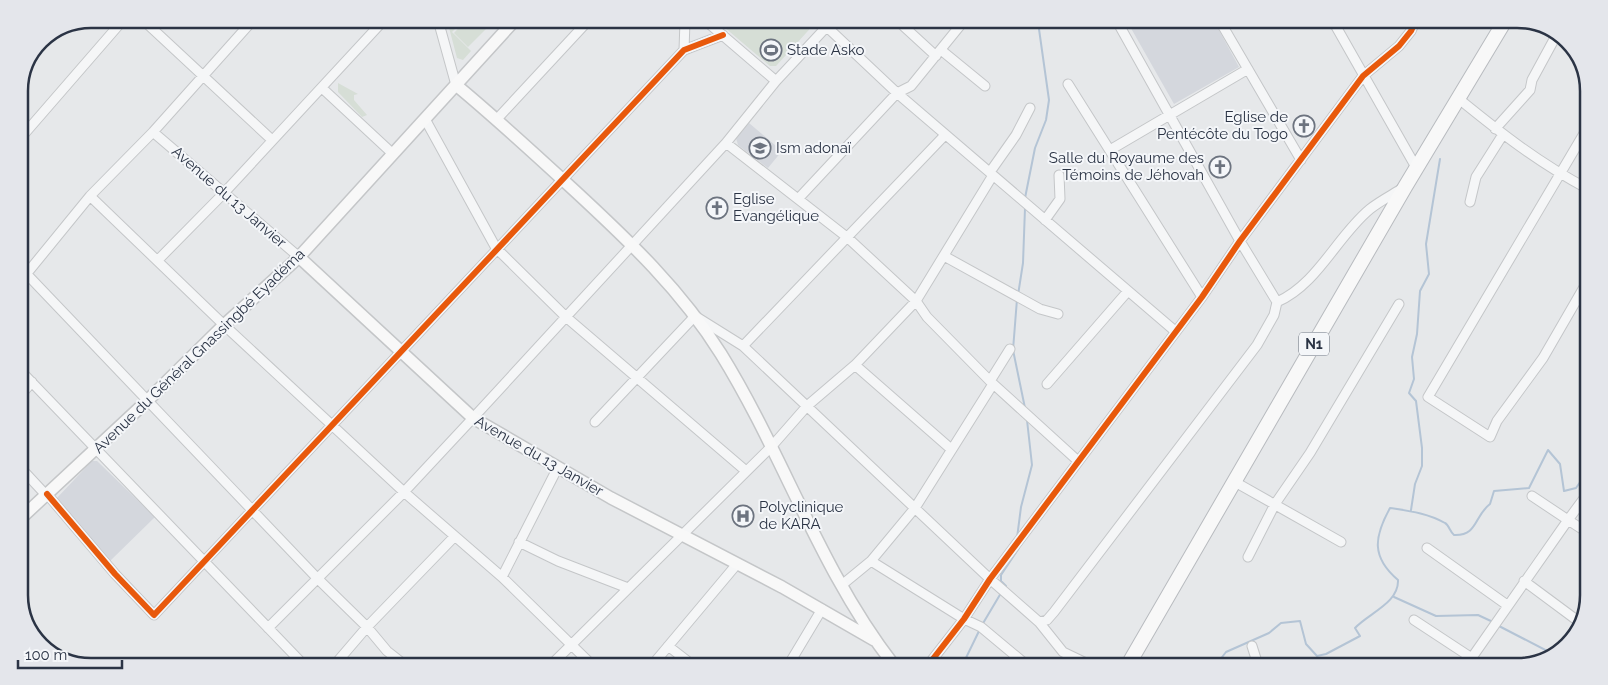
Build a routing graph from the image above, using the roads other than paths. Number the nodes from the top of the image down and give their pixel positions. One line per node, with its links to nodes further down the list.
1 (116, 28): 38 (street)
2 (152, 28): 24 (street)
3 (246, 28): 24 (street)
4 (377, 28): 30 (street)
5 (440, 28): 28 (street)
6 (507, 28): 28 (main road, Avenue du Général Gnassingbé Eyadéma)
7 (582, 28): 36 (street)
8 (685, 28): 21 (street)
9 (714, 28): 19 (street)
10 (825, 28): 26 (street)
11 (833, 28): 31 (street)
12 (907, 28): 22 (street)
13 (959, 28): 22 (street)
14 (1121, 28): 34 (street)
15 (1224, 28): 23 (street)
16 (1337, 28): 25 (street)
17 (1412, 28): 25 (street)
18 (1501, 28): 32 (highway, N1)
19 (723, 35): 21 (street); 26 (street)
20 (1554, 40): 37 (street)
21 (684, 50): 52 (street)
22 (939, 53): 29 (street); 31 (street)
23 (1248, 69): 34 (street); 47 (street)
24 (202, 75): 39 (street); 42 (street)
25 (1363, 76): 47 (street); 48 (street)
26 (776, 81): 44 (street)
27 (1068, 84): 45 (street)
28 (456, 85): 35 (main road, Avenue du Général Gnassingbé Eyadéma); 36 (main road)
29 (985, 86)
30 (322, 88): 42 (street); 46 (street)
31 (897, 93): 40 (street); 57 (street)
32 (1459, 99): 37 (street); 48 (highway, N1)
33 (1030, 108): 49 (street)
34 (1170, 116): 45 (street); 61 (street)
35 (425, 119): 46 (main road, Avenue du Général Gnassingbé Eyadéma); 63 (street)
36 (497, 119): 52 (main road)
37 (1495, 129): 41 (street)
38 (28, 130)
39 (153, 132): 55 (street, Avenue du 13 Janvier); 56 (street)
40 (946, 135): 49 (street); 60 (street)
41 (1502, 136): 50 (street); 58 (street)
42 (272, 140): 55 (street)
43 (1580, 140): 50 (street)
44 (726, 143): 57 (street); 62 (street)
45 (1110, 150): 71 (street)
46 (393, 154): 65 (main road, Avenue du Général Gnassingbé Eyadéma)
47 (1301, 160): 61 (street)
48 (1417, 168): 54 (highway, N1)
49 (991, 173): 59 (street); 64 (street)
50 (1559, 174): 53 (street); 70 (street)
51 (1059, 175): 59 (street)
52 (562, 179): 62 (main road); 63 (street)
53 (1580, 185)
54 (1405, 186): 73 (street); 102 (highway, N1)
55 (223, 194): 65 (street, Avenue du 13 Janvier); 66 (street)
56 (90, 196): 66 (street); 67 (street)
57 (798, 199): 60 (street)
58 (1470, 202)
59 (1045, 220): 69 (street)
60 (848, 238): 72 (street); 80 (street)
61 (1240, 241): 71 (street); 73 (street)
62 (632, 243): 76 (main road); 77 (street)
63 (496, 248): 77 (street); 82 (street)
64 (944, 256): 72 (street); 75 (street)
65 (299, 257): 78 (main road, Avenue du Général Gnassingbé Eyadéma); 82 (main road, Avenue du 13 Janvier)
66 (158, 260): 78 (street)
67 (28, 274)
68 (28, 276): 90 (street)
69 (1128, 291): 79 (street); 88 (street)
70 (1580, 294)
71 (1202, 297): 79 (street)
72 (916, 300): 83 (street); 87 (street)
73 (1278, 302): 133 (street)
74 (1398, 304): 106 (street)
75 (1058, 314)
76 (695, 316): 80 (street); 85 (street); 95 (main road)
77 (566, 317): 85 (street); 92 (street)
78 (224, 325): 90 (main road, Avenue du Général Gnassingbé Eyadéma); 94 (street)
79 (1175, 331): 98 (street)
80 (742, 346): 91 (street)
81 (1010, 350): 87 (street)
82 (400, 352): 92 (main road, Avenue du 13 Janvier); 94 (street)
83 (855, 364): 91 (street); 97 (street)
84 (28, 378): 86 (street)
85 (637, 378): 93 (street); 100 (street)
86 (32, 382): 89 (street); 96 (street)
87 (991, 382): 97 (street); 98 (street)
88 (1047, 384)
89 (28, 387)
90 (148, 400): 96 (main road, Avenue du Général Gnassingbé Eyadéma); 109 (street)
91 (807, 406): 95 (street); 108 (street)
92 (472, 418): 99 (main road, Avenue du 13 Janvier); 103 (street)
93 (595, 422)
94 (333, 426): 103 (street); 109 (street)
95 (772, 446): 100 (street); 126 (main road)
96 (97, 449): 104 (main road, Avenue du Général Gnassingbé Eyadéma); 120 (street)
97 (951, 449): 108 (street)
98 (1078, 461): 124 (street)
99 (558, 467): 113 (main road, Avenue du 13 Janvier); 115 (street)
100 (746, 471): 113 (street)
101 (28, 475): 104 (street)
102 (1235, 482): 106 (street); 152 (highway, N1)
103 (404, 492): 114 (street); 123 (street)
104 (47, 494): 110 (main road, Avenue du Général Gnassingbé Eyadéma); 120 (street)
105 (1532, 496): 111 (street)
106 (1275, 504): 116 (street); 118 (street)
107 (1580, 504): 111 (street)
108 (915, 508): 119 (street); 124 (street)
109 (252, 510): 120 (street); 123 (street)
110 (28, 512)
111 (1568, 520): 112 (street); 125 (street)
112 (1580, 528)
113 (681, 533): 121 (main road, Avenue du 13 Janvier); 127 (street)
114 (454, 537): 122 (street); 134 (street)
115 (519, 542): 122 (street); 127 (street)
116 (1341, 542)
117 (1427, 548): 128 (street)
118 (1248, 557)
119 (871, 561): 126 (street); 130 (street)
120 (204, 562): 135 (street)
121 (737, 564): 129 (main road, Avenue du 13 Janvier); 138 (street)
122 (502, 577): 137 (street)
123 (317, 578): 134 (street); 135 (street)
124 (990, 579): 130 (street); 133 (street)
125 (1524, 581): 128 (street); 131 (street)
126 (843, 584): 136 (main road)
127 (628, 588): 137 (street)
128 (1507, 606): 154 (street)
129 (822, 609): 136 (main road, Avenue du 13 Janvier); 147 (street)
130 (964, 619): 149 (street); 150 (street)
131 (1576, 619)
132 (1414, 620): 154 (street)
133 (1039, 622): 151 (street)
134 (367, 627): 141 (street); 142 (street)
135 (268, 628): 140 (street)
136 (876, 641): 148 (main road)
137 (570, 646): 143 (street); 144 (street)
138 (668, 646): 145 (street); 146 (street)
139 (1252, 646): 153 (street)
140 (297, 658)
141 (340, 658)
142 (396, 658)
143 (558, 658)
144 (584, 658)
145 (658, 658)
146 (684, 658)
147 (793, 658)
148 (889, 658)
149 (935, 658)
150 (1018, 658)
151 (1076, 658)
152 (1132, 658)
153 (1256, 658)
154 (1472, 658)

